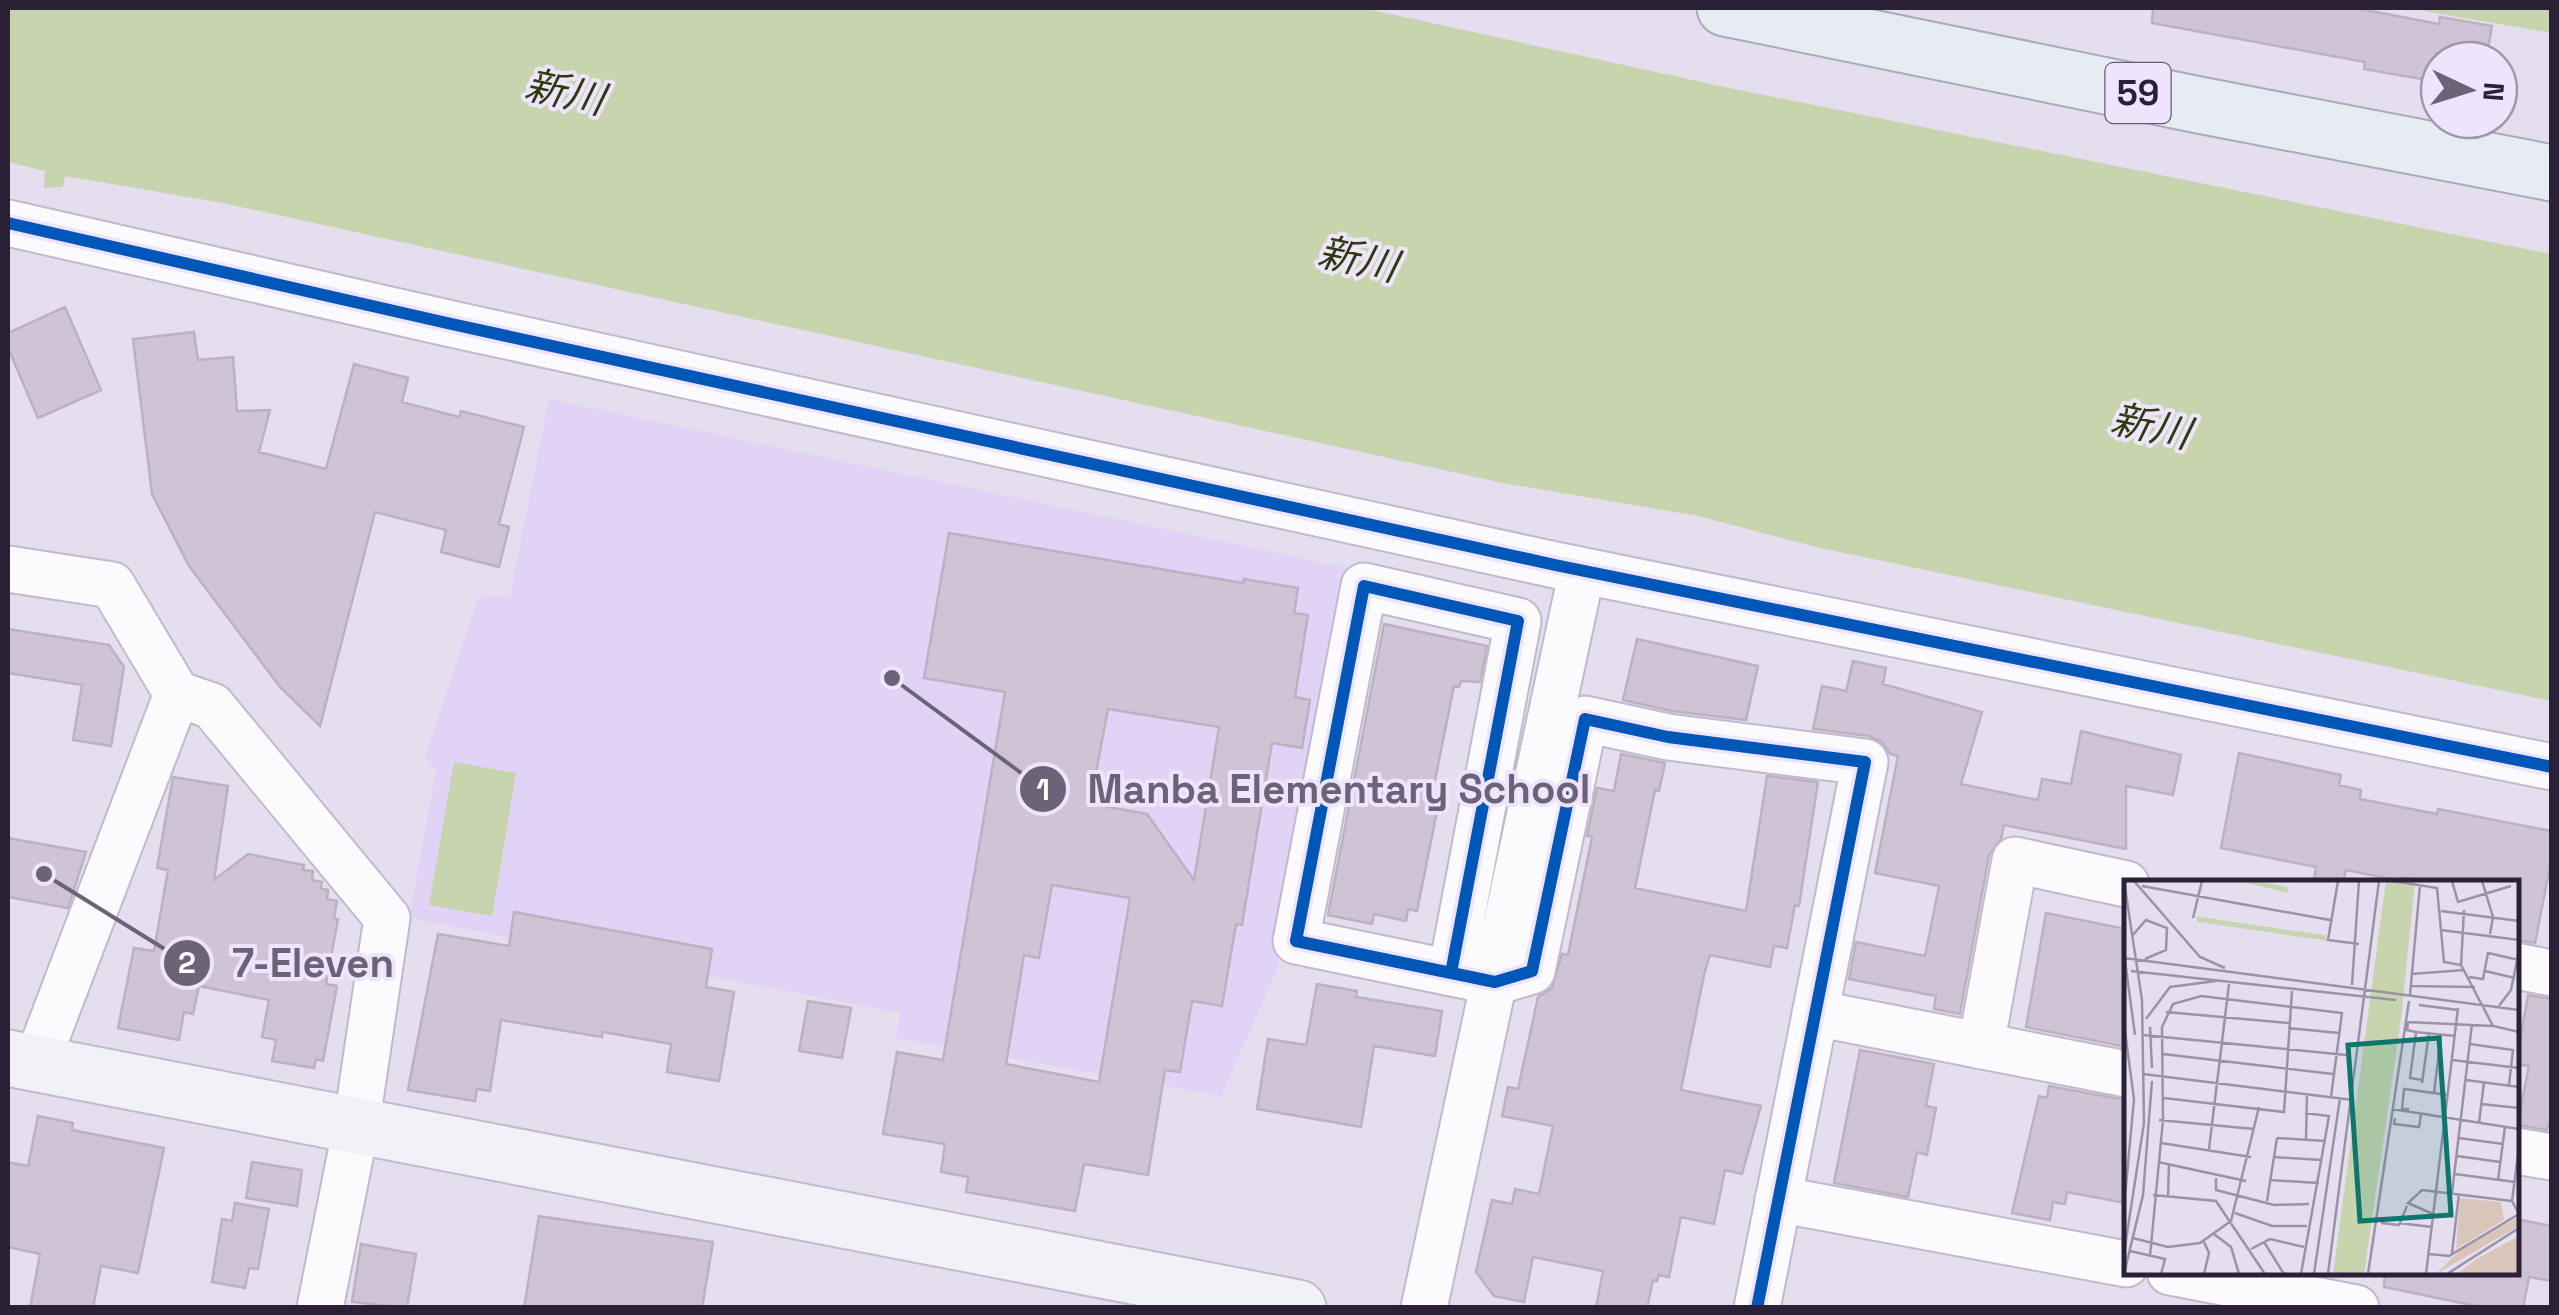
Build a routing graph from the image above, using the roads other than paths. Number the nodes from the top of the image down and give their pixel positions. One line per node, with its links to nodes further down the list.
1 (1749, 10): 2 (main road, 59)
2 (2552, 174)
3 (8, 223): 5 (street)
4 (8, 569): 6 (street)
5 (1582, 571): 7 (street); 12 (street)
6 (177, 694): 15 (street); 17 (street)
7 (2552, 768)
8 (2124, 884): 14 (street)
9 (2519, 967): 11 (street)
10 (1451, 973): 10 (street); 12 (street)
11 (2552, 973)
12 (1494, 982): 13 (street); 25 (street)
13 (1815, 1013): 14 (street); 20 (street)
14 (1981, 1046): 16 (street)
15 (22, 1061): 17 (street)
16 (2124, 1074)
17 (356, 1127): 23 (street); 24 (street)
18 (2519, 1151): 19 (street)
19 (2552, 1158)
20 (1778, 1199): 21 (street); 26 (street)
21 (2124, 1264)
22 (2186, 1275): 27 (street)
23 (320, 1308)
24 (1298, 1308)
25 (1424, 1308)
26 (1757, 1308)
27 (2356, 1308)

